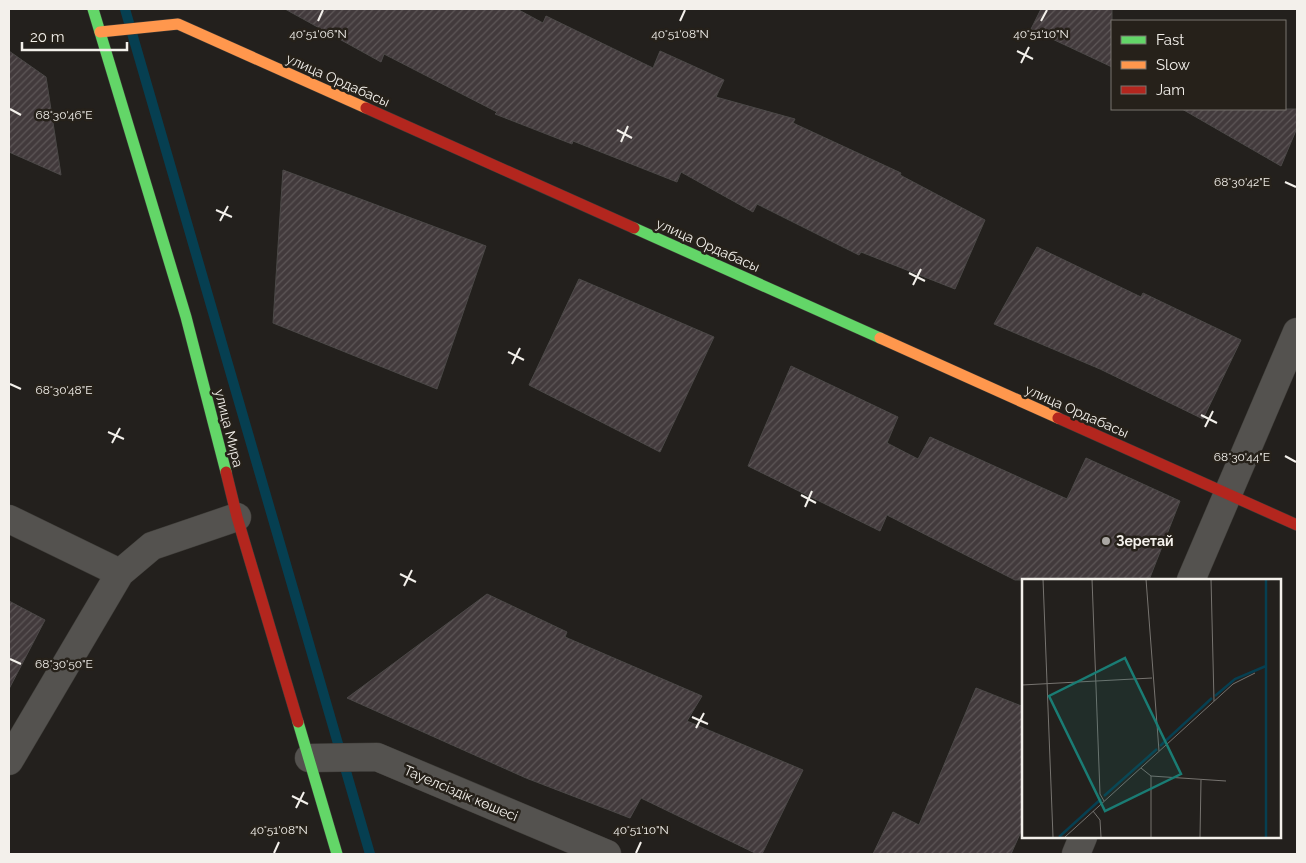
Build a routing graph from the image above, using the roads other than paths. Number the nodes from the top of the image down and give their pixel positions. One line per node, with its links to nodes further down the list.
1 (93, 9): 2 (street, улица Мира)
2 (100, 32): 4 (street, улица Ордабасы); 5 (street, улица Мира)
3 (1297, 332): 4 (street)
4 (1228, 494): 7 (street, улица Ордабасы); 9 (street)
5 (236, 517): 8 (street); 10 (street, улица Мира)
6 (9, 519): 8 (street)
7 (1297, 526)
8 (120, 573): 11 (street)
9 (1191, 579)
10 (309, 758): 13 (street, улица Мира); 14 (street, Тауелсіздік көшесі)
11 (9, 762)
12 (1083, 838): 15 (street)
13 (337, 854)
14 (607, 854)
15 (1076, 854)

